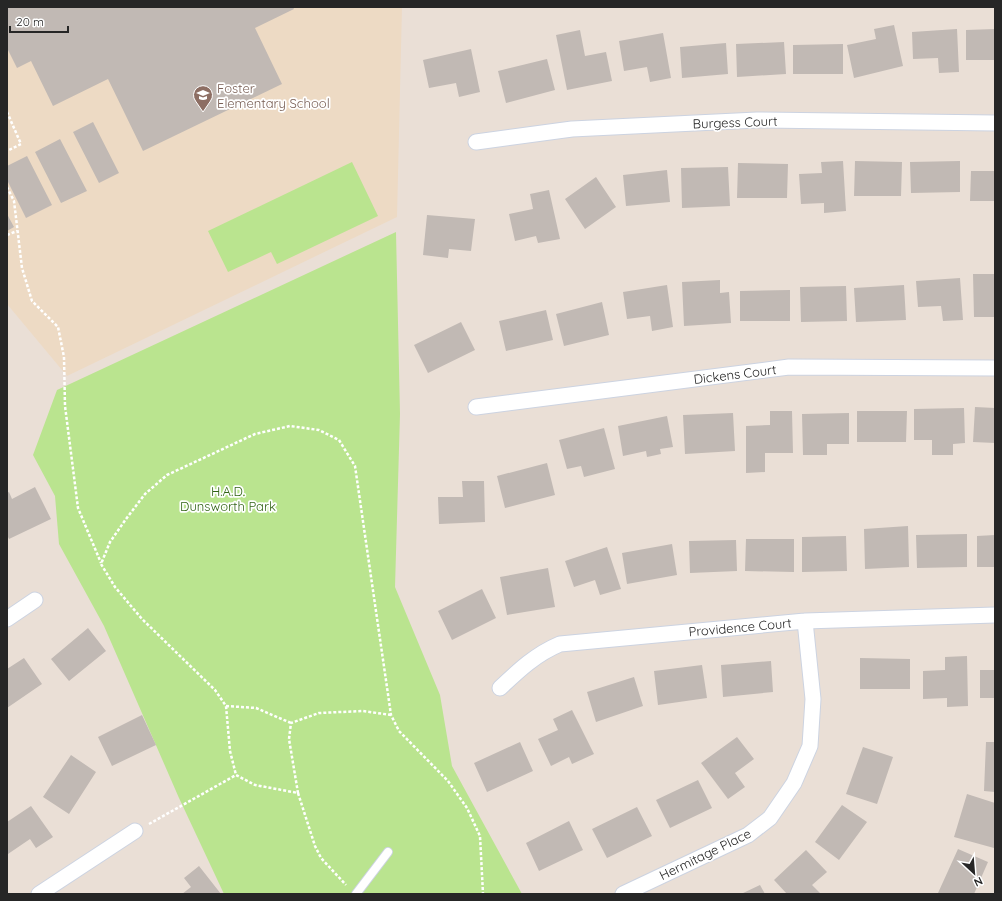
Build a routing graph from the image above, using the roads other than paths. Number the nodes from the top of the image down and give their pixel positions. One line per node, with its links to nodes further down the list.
1 (995, 123): 2 (street, Burgess Court)
2 (476, 142)
3 (995, 368): 4 (street, Dickens Court)
4 (476, 408)
5 (35, 600): 7 (street)
6 (995, 615): 8 (street, Providence Court)
7 (7, 619)
8 (805, 621): 9 (street, Providence Court); 14 (street, Hermitage Place)
9 (500, 688)
10 (136, 831): 13 (street)
11 (388, 852): 12 (lane)
12 (353, 891)
13 (38, 894)
14 (623, 894)

